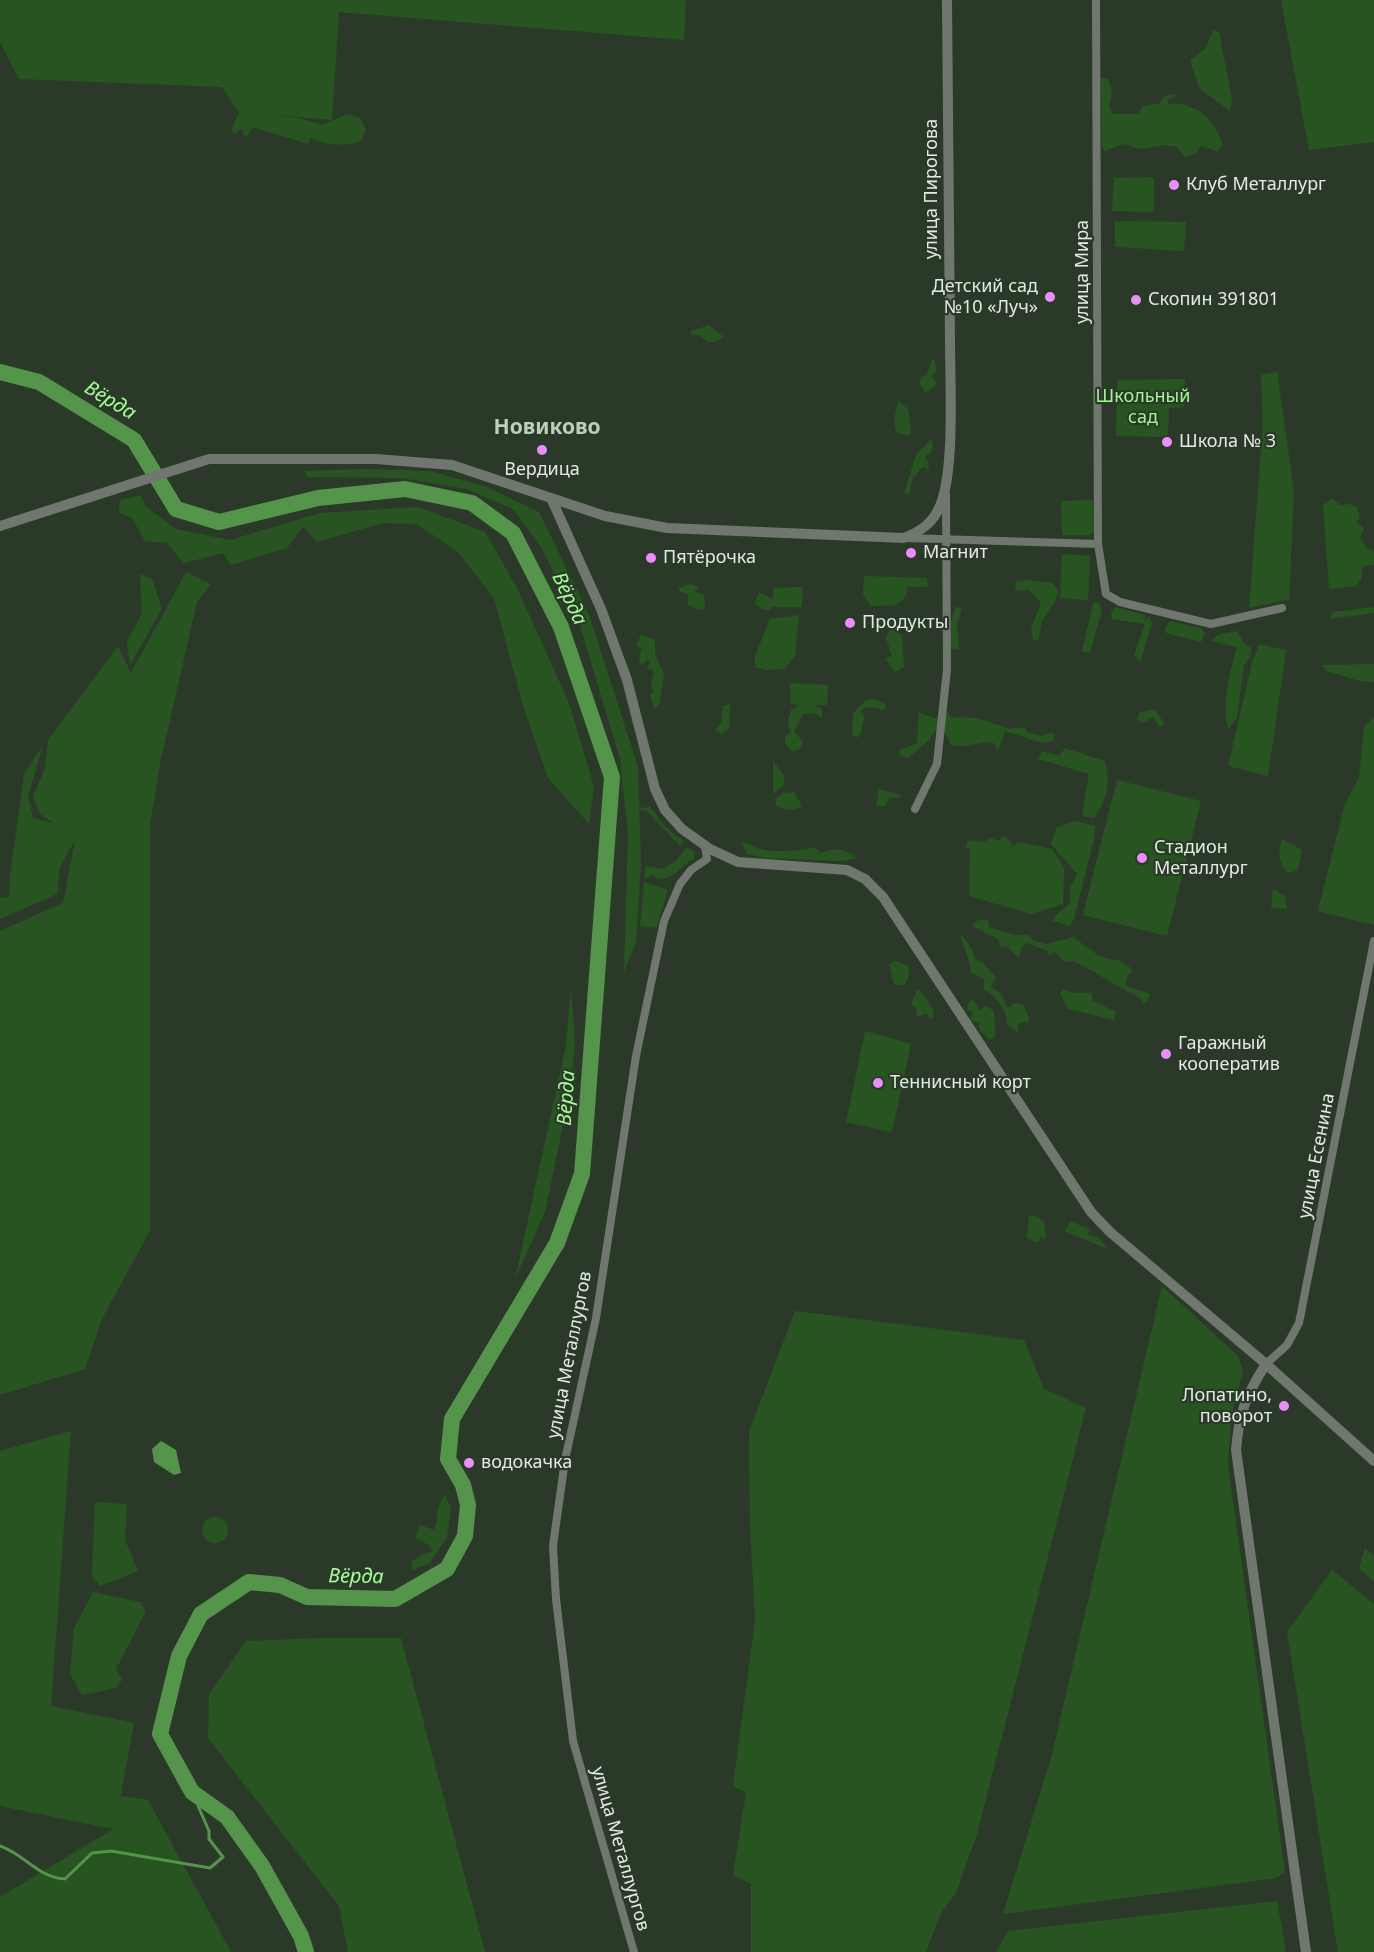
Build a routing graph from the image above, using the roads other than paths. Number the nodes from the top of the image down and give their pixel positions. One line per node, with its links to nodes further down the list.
1 (947, 0): 3 (street, улица Пирогова)
2 (1096, 0): 8 (street, улица Мира)
3 (946, 484): 6 (street, улица Пирогова); 7 (street)
4 (552, 498): 5 (street); 6 (street); 11 (street)
5 (0, 526)
6 (904, 538): 7 (street)
7 (945, 540): 8 (street); 10 (street)
8 (1098, 544): 9 (street, улица Мира)
9 (1282, 608)
10 (915, 809)
11 (705, 846): 13 (street); 15 (street, улица Металлургов)
12 (1374, 941): 13 (street, улица Есенина)
13 (1266, 1364): 14 (street); 16 (street)
14 (1374, 1461)
15 (634, 1952)
16 (1306, 1952)

